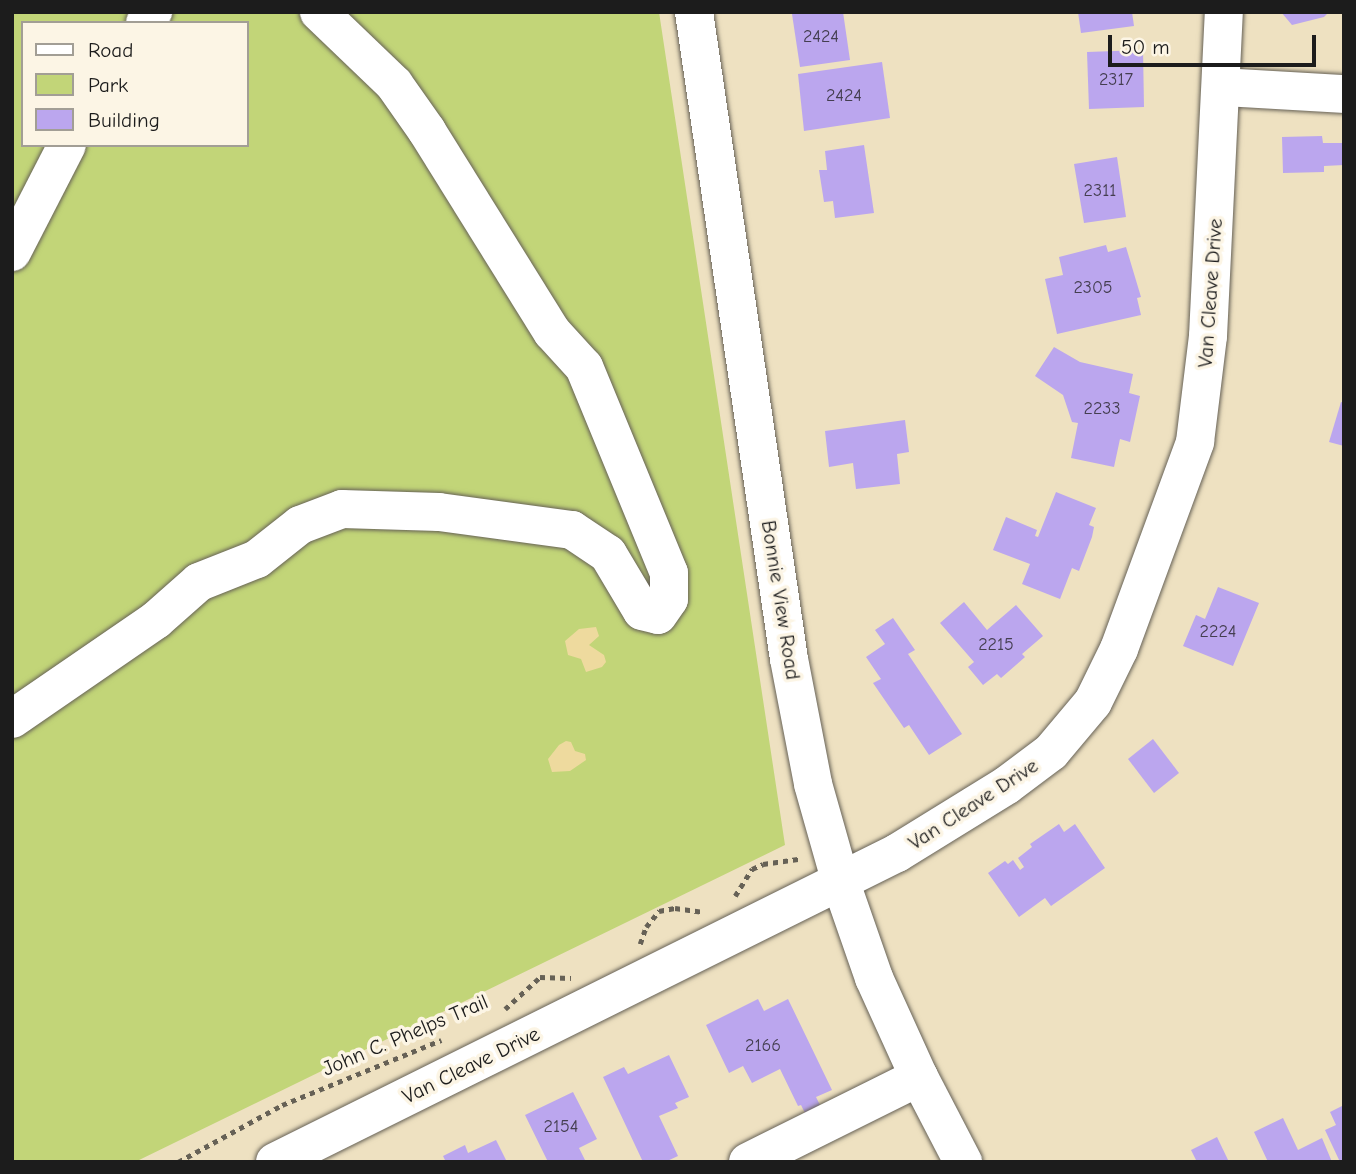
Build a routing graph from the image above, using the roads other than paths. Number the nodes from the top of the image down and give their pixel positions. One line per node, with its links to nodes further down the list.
1 (320, 12): 8 (street)
2 (694, 12): 9 (street, Bonnie View Road)
3 (1224, 12): 4 (street, Van Cleave Drive)
4 (1222, 87): 5 (street); 9 (street, Van Cleave Drive)
5 (1344, 94)
6 (66, 147): 7 (street)
7 (12, 252)
8 (12, 719)
9 (841, 883): 10 (street, Bonnie View Road); 11 (street, Van Cleave Drive)
10 (919, 1077): 12 (street); 13 (street, Bonnie View Road)
11 (275, 1162)
12 (748, 1162)
13 (963, 1162)

